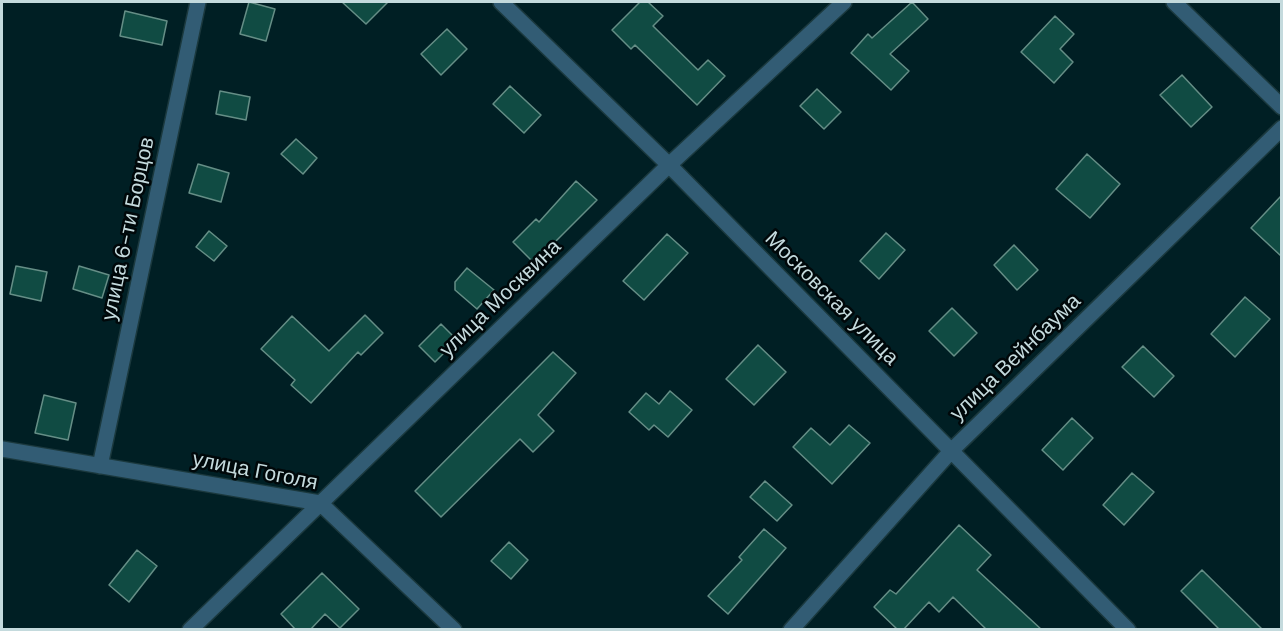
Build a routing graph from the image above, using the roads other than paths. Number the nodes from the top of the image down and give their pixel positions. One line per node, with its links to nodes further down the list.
1 (198, 2): 10 (street, улица 6-ти Борцов)
2 (501, 2): 7 (street, Московская улица)
3 (844, 2): 7 (street, улица Москвина)
4 (1174, 2): 5 (street)
5 (1281, 107)
6 (1281, 128): 9 (street, улица Вейнбаума)
7 (669, 165): 9 (street, Московская улица); 11 (street, улица Москвина)
8 (2, 449): 10 (street, улица Гоголя)
9 (952, 450): 14 (street, улица Вейнбаума); 15 (street, Московская улица)
10 (100, 466): 11 (street, улица Гоголя)
11 (320, 503): 12 (street, улица Москвина); 13 (street, улица Гоголя)
12 (190, 630)
13 (453, 630)
14 (791, 630)
15 (1128, 630)

